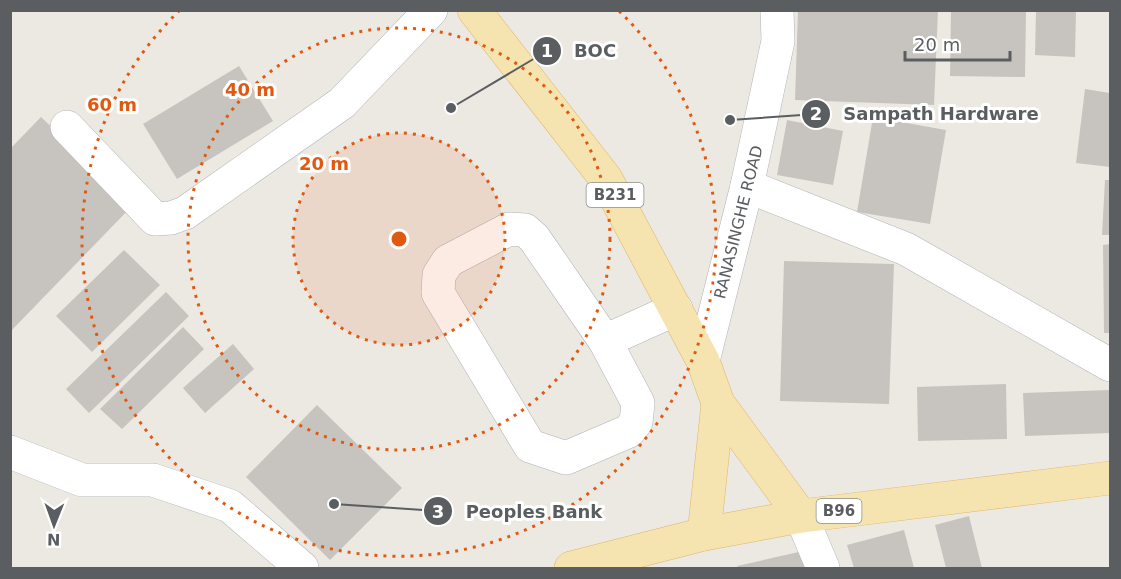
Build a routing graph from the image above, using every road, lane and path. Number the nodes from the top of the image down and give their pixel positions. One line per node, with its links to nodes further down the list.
1 (431, 10): 4 (street)
2 (474, 10): 6 (main road, B231)
3 (777, 10): 5 (street, RANASINGHE ROAD)
4 (67, 127)
5 (747, 186): 8 (street, RANASINGHE ROAD); 9 (street)
6 (676, 309): 7 (street); 8 (main road, B231)
7 (605, 341): 7 (street)
8 (703, 361): 10 (main road, B231)
9 (1110, 365)
10 (718, 402): 13 (main road, B231); 14 (main road, B231)
11 (10, 452): 15 (street)
12 (1110, 478): 13 (main road, B96)
13 (801, 516): 14 (main road, B96); 17 (street)
14 (704, 534): 16 (main road, B96)
15 (302, 568)
16 (571, 568)
17 (823, 568)

